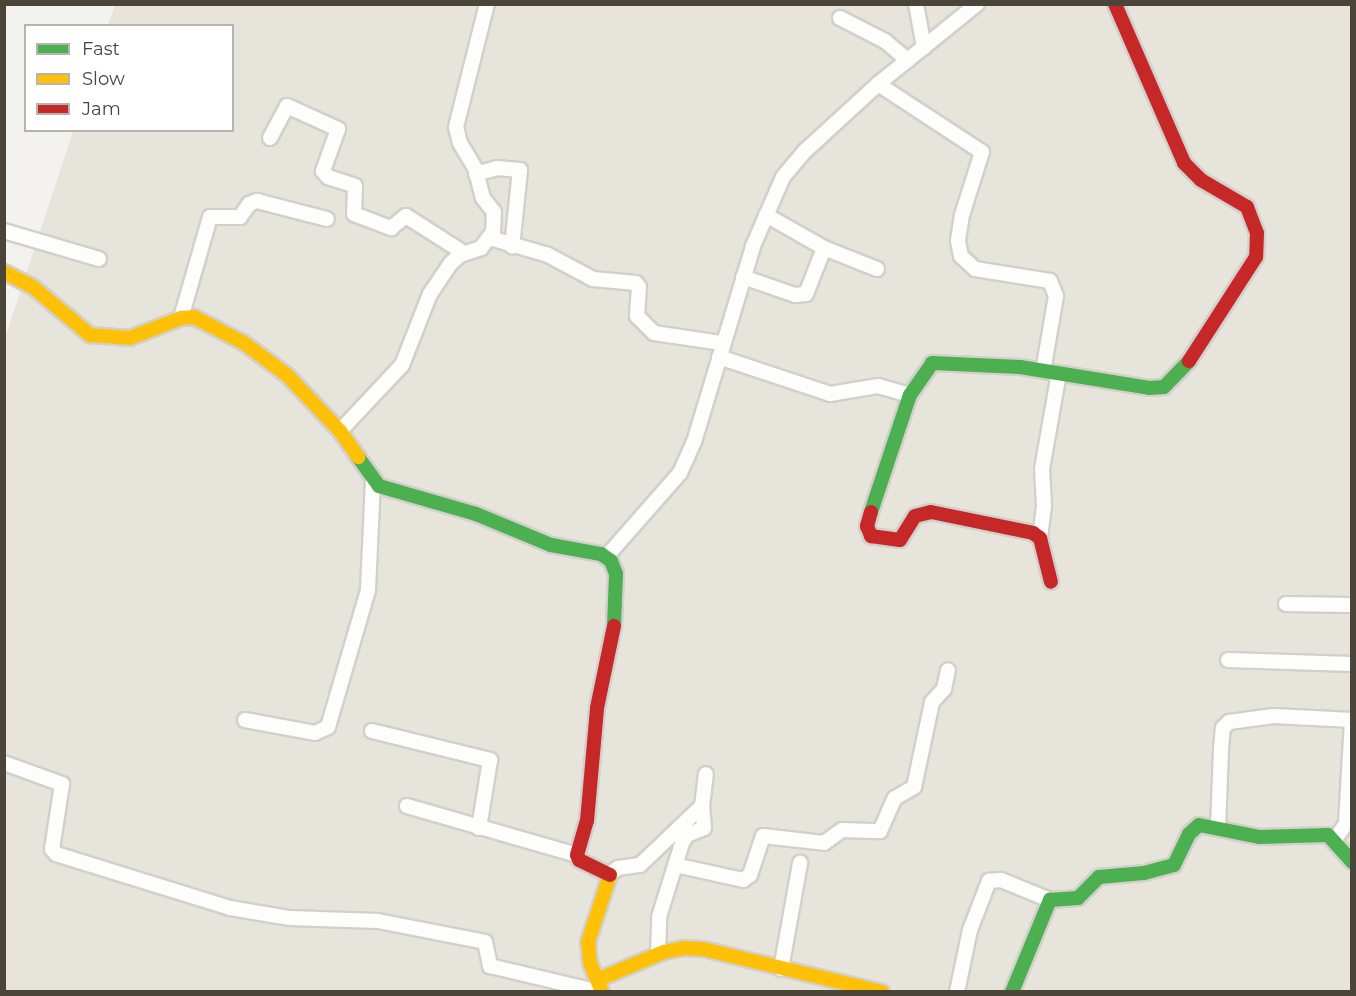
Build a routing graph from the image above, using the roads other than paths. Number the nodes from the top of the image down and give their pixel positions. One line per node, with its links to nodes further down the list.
1 (487, 4): 10 (street)
2 (916, 4): 6 (street)
3 (977, 4): 6 (street)
4 (1115, 4): 26 (street)
5 (840, 18): 7 (street)
6 (924, 47): 7 (street)
7 (908, 60): 8 (street)
8 (878, 84): 11 (street); 25 (street)
9 (270, 138): 17 (street)
10 (476, 174): 14 (street); 15 (street)
11 (766, 215): 16 (street); 21 (street)
12 (327, 219): 22 (street)
13 (4, 231): 18 (street)
14 (490, 238): 15 (street); 17 (street)
15 (512, 247): 23 (street)
16 (824, 248): 19 (street); 21 (street)
17 (464, 253): 28 (street)
18 (99, 259)
19 (878, 269)
20 (4, 272): 22 (street)
21 (743, 277): 23 (street)
22 (181, 318): 28 (street)
23 (722, 343): 24 (street)
24 (719, 357): 27 (street); 31 (street)
25 (1043, 370): 26 (street); 27 (street)
26 (1059, 374): 30 (street)
27 (910, 395): 30 (street)
28 (340, 431): 29 (street)
29 (373, 481): 31 (street); 38 (street)
30 (1040, 538): 32 (street)
31 (607, 556): 48 (street)
32 (1051, 582)
33 (1286, 604): 34 (street)
34 (1352, 604)
35 (1228, 660): 36 (street)
36 (1352, 664)
37 (948, 670): 51 (street)
38 (245, 720)
39 (1352, 720): 46 (street); 47 (street)
40 (372, 731): 45 (street)
41 (4, 763): 56 (street)
42 (706, 774): 44 (street)
43 (407, 806): 45 (street)
44 (702, 806): 51 (street); 52 (street)
45 (480, 828): 48 (street)
46 (1218, 828): 47 (street); 53 (street)
47 (1335, 838): 49 (street)
48 (577, 855): 52 (street)
49 (1352, 862)
50 (800, 863): 55 (street)
51 (675, 865): 54 (street)
52 (610, 874): 56 (street)
53 (1050, 900): 58 (street); 59 (street)
54 (658, 954): 55 (street); 56 (street)
55 (781, 969): 57 (street)
56 (599, 988)
57 (882, 992)
58 (957, 992)
59 (1012, 992)

